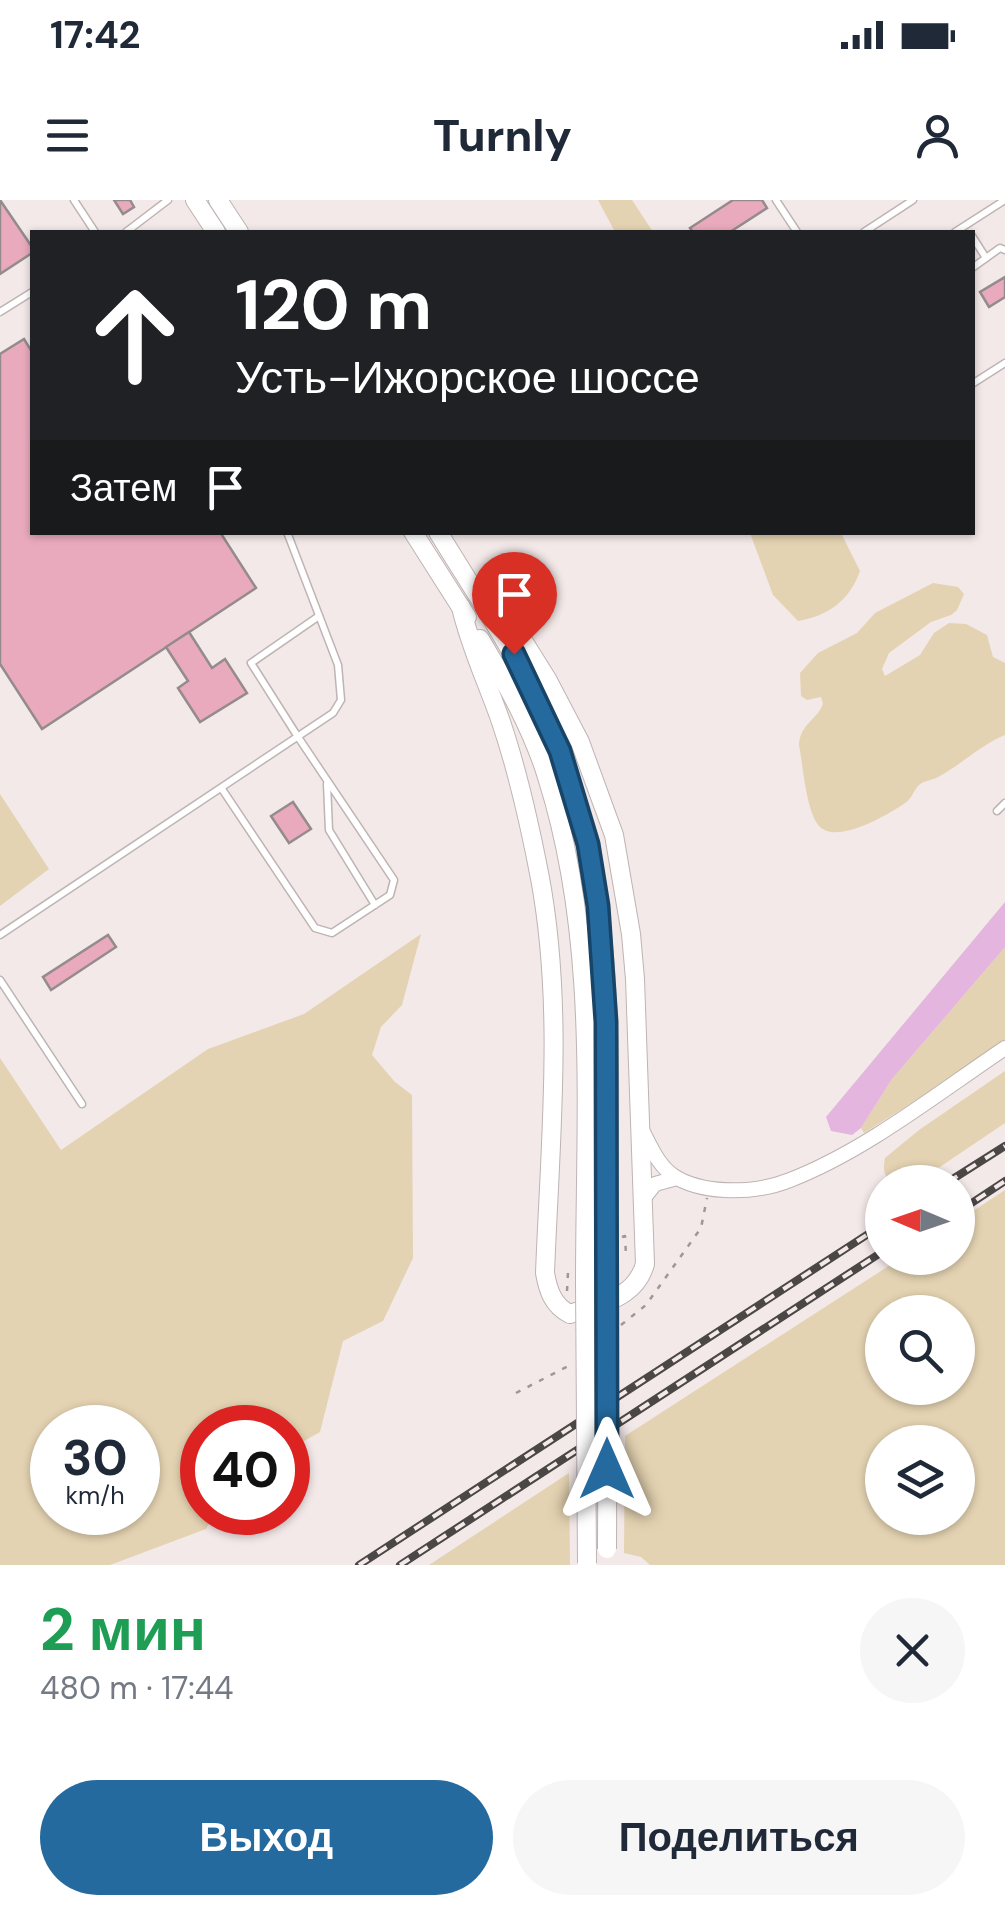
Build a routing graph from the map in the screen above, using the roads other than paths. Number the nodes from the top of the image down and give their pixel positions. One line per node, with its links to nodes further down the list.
1 (74, 200): 8 (lane)
2 (168, 200): 9 (lane)
3 (195, 200): 10 (street)
4 (218, 200): 11 (street)
5 (776, 200): 12 (lane)
6 (913, 200): 13 (lane)
7 (1005, 200): 14 (lane)
8 (94, 230)
9 (129, 230)
10 (215, 230)
11 (238, 230)
12 (796, 230)
13 (867, 230)
14 (971, 230)
15 (975, 239): 17 (lane)
16 (1005, 250): 17 (lane)
17 (986, 258): 18 (lane)
18 (975, 266)
19 (30, 293): 20 (lane)
20 (0, 312)
21 (1005, 362): 22 (lane)
22 (975, 382)
23 (288, 535): 27 (lane)
24 (415, 535): 26 (street)
25 (440, 535): 28 (street)
26 (462, 607): 41 (street); 43 (street, bridge)
27 (319, 616): 29 (lane); 29 (lane)
28 (497, 623): 39 (street); 42 (street, bridge)
29 (298, 738): 30 (lane); 31 (lane)
30 (327, 781): 34 (lane); 34 (lane)
31 (222, 790): 34 (lane); 35 (lane)
32 (1005, 803): 33 (lane)
33 (996, 811)
34 (375, 905)
35 (0, 936)
36 (0, 980): 38 (lane)
37 (1005, 1048): 40 (street)
38 (82, 1104)
39 (641, 1129): 40 (street); 41 (street)
40 (676, 1178): 41 (street)
41 (644, 1198)
42 (607, 1557)
43 (587, 1564)

